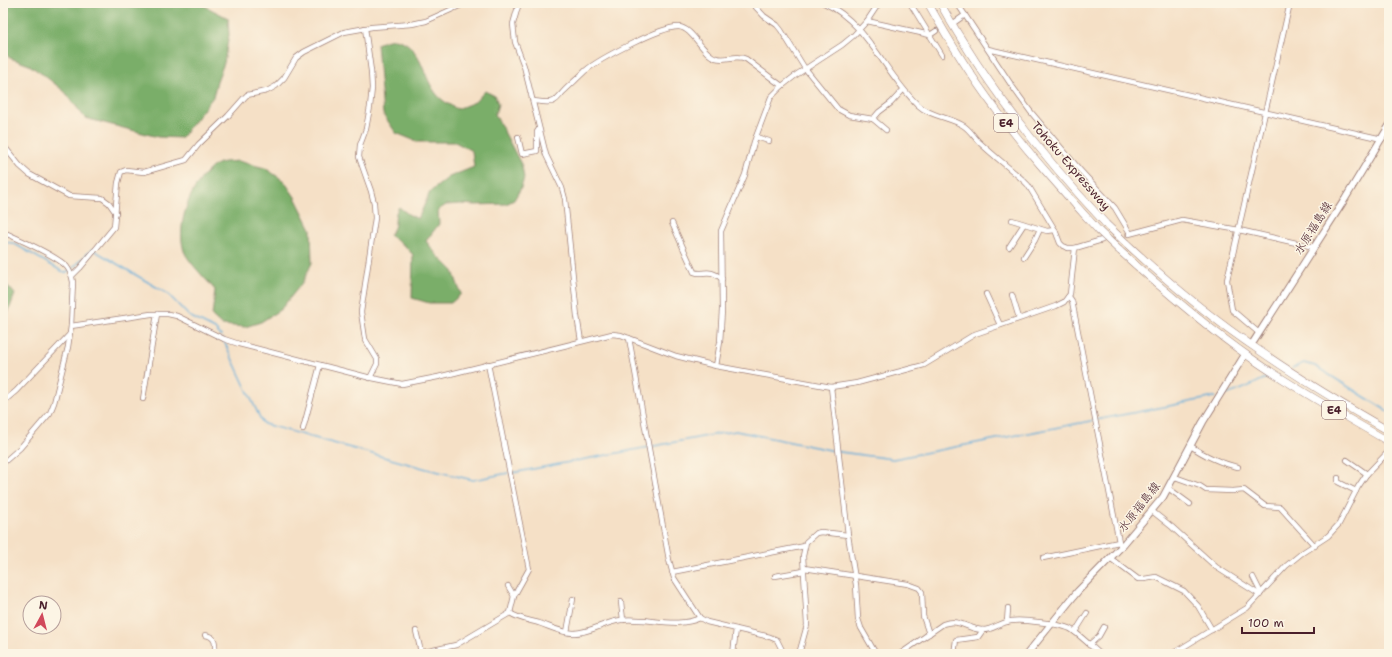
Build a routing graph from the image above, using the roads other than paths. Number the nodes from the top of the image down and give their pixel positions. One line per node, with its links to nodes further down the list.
1 (466, 3): 15 (street)
2 (519, 3): 24 (street)
3 (752, 3): 21 (street)
4 (824, 3): 11 (street)
5 (879, 3): 13 (street)
6 (910, 3): 18 (street)
7 (928, 3): 72 (highway, Tohoku Expressway / E4, bridge)
8 (940, 3): 71 (highway, Tohoku Expressway / E4, bridge)
9 (957, 3): 12 (street)
10 (1290, 3): 25 (street)
11 (830, 4): 16 (street)
12 (965, 15): 14 (street); 19 (street)
13 (867, 21): 16 (street); 18 (street)
14 (955, 22)
15 (365, 28): 35 (street); 66 (street)
16 (860, 29): 21 (street); 23 (street)
17 (936, 31): 18 (street)
18 (930, 35): 20 (street)
19 (988, 49): 25 (street); 41 (street)
20 (942, 55)
21 (806, 69): 22 (street); 26 (street)
22 (782, 86): 24 (street); 30 (street)
23 (903, 90): 26 (street); 40 (street)
24 (533, 101): 28 (street)
25 (1265, 112): 32 (street); 41 (street)
26 (873, 119): 29 (street)
27 (1389, 126): 32 (main road, 水原福島線)
28 (539, 128): 31 (street); 60 (street)
29 (886, 130)
30 (756, 136): 33 (street); 49 (street)
31 (518, 137)
32 (1382, 139): 45 (main road, 水原福島線)
33 (769, 141)
34 (3, 144): 35 (street)
35 (116, 213): 48 (street)
36 (1012, 220): 38 (street)
37 (672, 223): 49 (street)
38 (1024, 224): 39 (street); 44 (street)
39 (1040, 229): 40 (street); 47 (street)
40 (1055, 230): 46 (street)
41 (1239, 230): 45 (street); 57 (street)
42 (3, 232): 48 (street)
43 (1102, 240): 46 (street)
44 (1009, 247)
45 (1314, 247): 57 (main road, 水原福島線)
46 (1075, 248): 52 (street)
47 (1024, 257)
48 (72, 276): 56 (street)
49 (722, 279): 65 (street)
50 (986, 294): 55 (street)
51 (1012, 295): 54 (street)
52 (1068, 297): 54 (street); 86 (street)
53 (157, 314): 56 (street); 64 (street); 68 (street)
54 (1019, 318): 55 (street)
55 (1000, 325): 67 (street)
56 (71, 326): 58 (street)
57 (1259, 333): 61 (main road, 水原福島線)
58 (69, 335): 69 (street); 76 (street)
59 (629, 338): 60 (street); 65 (street); 92 (street)
60 (581, 341): 63 (street)
61 (1254, 341)
62 (1244, 356): 73 (main road, 水原福島線)
63 (488, 364): 66 (street); 98 (street)
64 (320, 366): 66 (street); 70 (street)
65 (716, 366): 67 (street)
66 (370, 378)
67 (831, 387): 85 (street)
68 (143, 399)
69 (3, 402)
70 (303, 429)
71 (1389, 431)
72 (1389, 442)
73 (1191, 446): 77 (street); 79 (main road, 水原福島線)
74 (1388, 452): 78 (street)
75 (1347, 460): 78 (street)
76 (3, 463)
77 (1238, 467)
78 (1367, 474): 82 (street)
79 (1174, 477): 81 (main road, 水原福島線); 88 (street)
80 (1338, 478): 82 (street)
81 (1168, 488): 83 (street); 84 (main road, 水原福島線)
82 (1356, 491): 88 (street)
83 (1190, 504)
84 (1152, 512): 86 (main road, 水原福島線); 97 (street)
85 (848, 535): 87 (street); 94 (street)
86 (1120, 544): 89 (street); 90 (main road, 水原福島線)
87 (805, 546): 91 (street); 92 (street)
88 (1315, 546): 97 (street)
89 (1043, 558)
90 (1110, 558): 107 (main road, 水原福島線); 111 (street)
91 (804, 570): 93 (street); 94 (street); 123 (street)
92 (672, 572): 104 (street)
93 (776, 576)
94 (855, 576): 115 (street); 124 (street)
95 (1252, 577): 97 (street)
96 (508, 586): 98 (street)
97 (1260, 594): 111 (street)
98 (514, 596): 102 (street)
99 (573, 599): 113 (street)
100 (621, 602): 105 (street)
101 (1008, 608): 106 (street)
102 (510, 613): 113 (street); 118 (street)
103 (1087, 613): 114 (street)
104 (700, 618): 105 (street); 109 (street)
105 (623, 620): 113 (street)
106 (1007, 622): 107 (street); 110 (street)
107 (1050, 624): 114 (street); 127 (main road, 水原福島線)
108 (1104, 627): 117 (street)
109 (736, 629): 121 (street); 122 (street)
110 (983, 630): 115 (street); 126 (street)
111 (1212, 630): 129 (street)
112 (416, 631): 118 (street)
113 (567, 632)
114 (1075, 632): 117 (street)
115 (929, 634): 125 (street)
116 (205, 635): 119 (street)
117 (1090, 645): 128 (street)
118 (421, 652): 120 (street)
119 (215, 654)
120 (415, 654)
121 (734, 654)
122 (784, 654)
123 (799, 654)
124 (876, 654)
125 (900, 654)
126 (954, 654)
127 (1027, 654)
128 (1100, 654)
129 (1172, 654)

